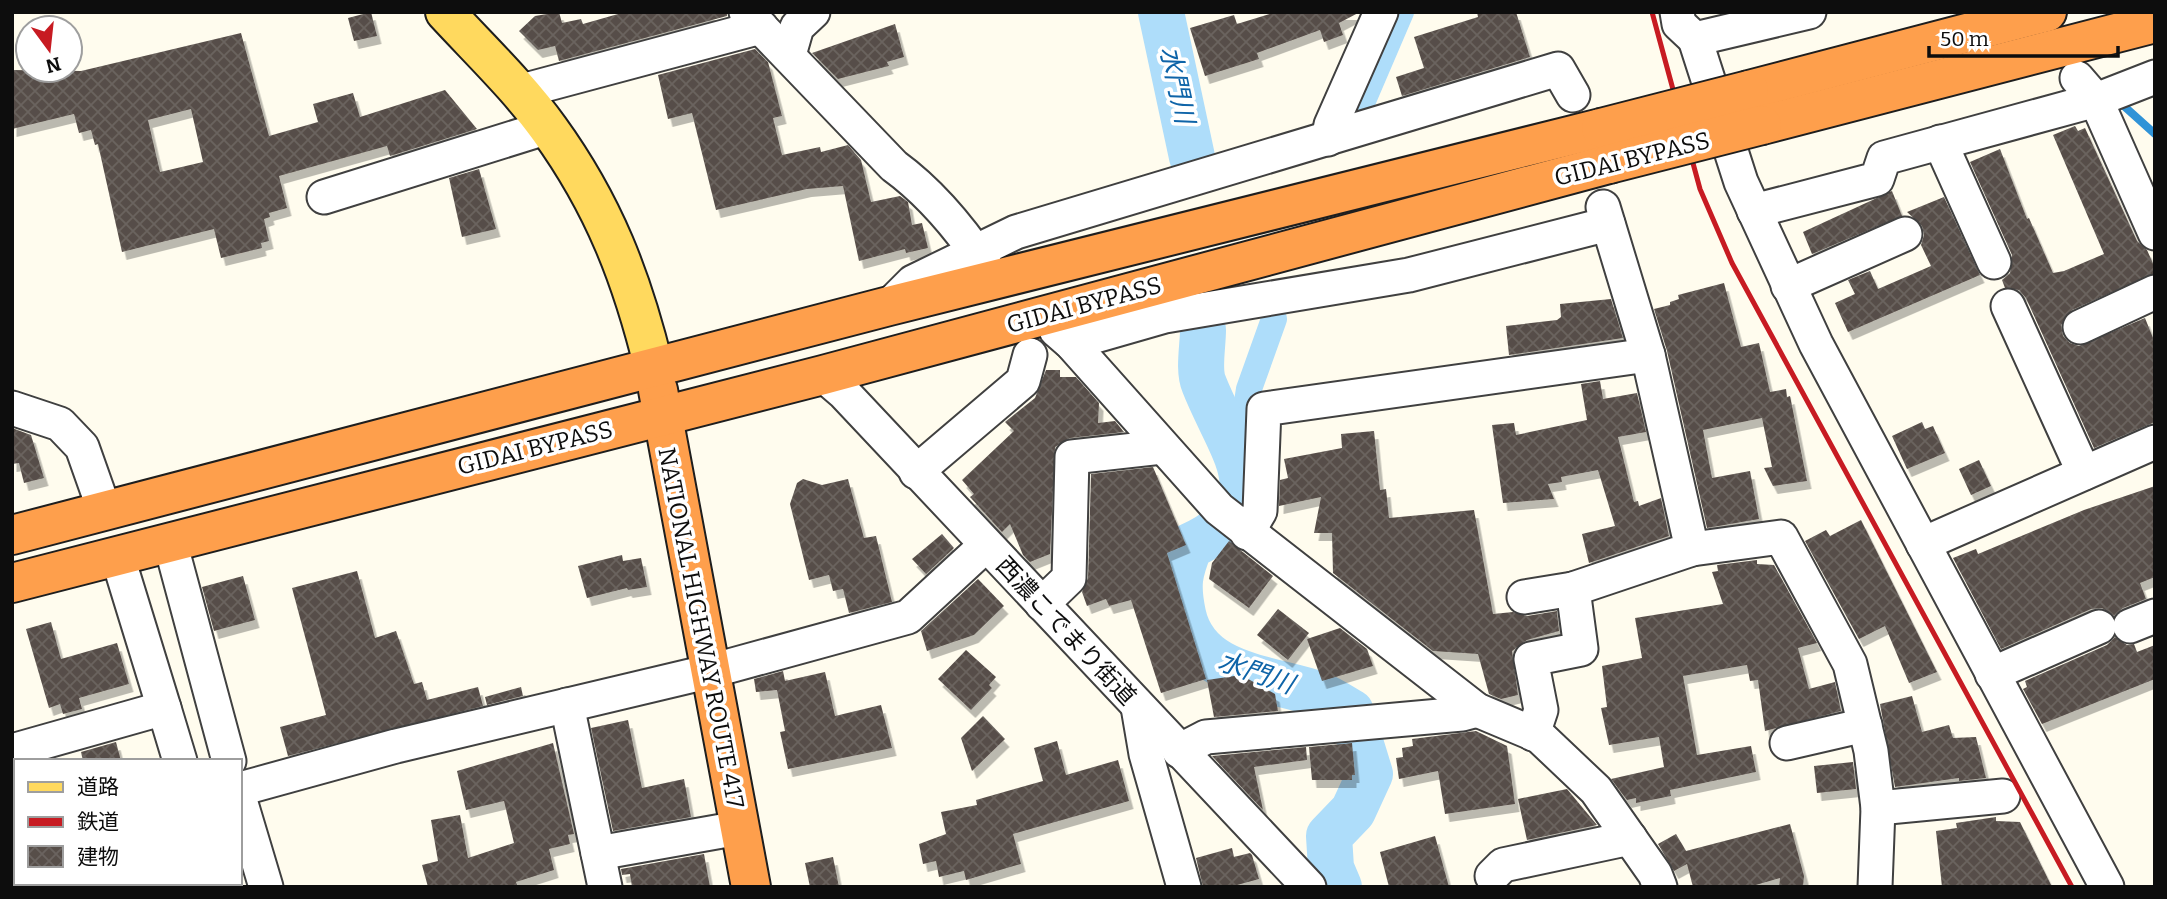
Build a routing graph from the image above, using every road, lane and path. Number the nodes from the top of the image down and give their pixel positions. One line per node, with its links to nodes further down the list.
1 (445, 12): 13 (main road)
2 (813, 12): 10 (street)
3 (1381, 12): 16 (street)
4 (1677, 12): 9 (street)
5 (1809, 12): 9 (street)
6 (2048, 12): 18 (highway, GIDAI BYPASS, bridge)
7 (753, 20): 10 (street); 13 (street)
8 (2155, 23): 18 (highway, GIDAI BYPASS, bridge)
9 (1695, 39): 20 (street)
10 (789, 55): 24 (street)
11 (2155, 77): 12 (street)
12 (2086, 89): 17 (street); 21 (street)
13 (518, 92): 15 (main road)
14 (1573, 94): 16 (street)
15 (548, 127): 19 (street); 32 (main road)
16 (1328, 139): 24 (street)
17 (1940, 142): 20 (street); 23 (street)
18 (1605, 146): 24 (highway, GIDAI BYPASS); 29 (highway, GIDAI BYPASS)
19 (324, 197)
20 (1754, 211): 25 (street)
21 (2155, 233)
22 (1905, 234): 25 (street)
23 (1994, 262)
24 (986, 266): 32 (highway, GIDAI BYPASS)
25 (1788, 286): 43 (street)
26 (2155, 292): 28 (street)
27 (2008, 306): 39 (street)
28 (2080, 327)
29 (1061, 328): 31 (street); 33 (highway, GIDAI BYPASS); 37 (street)
30 (1030, 355): 38 (street)
31 (1648, 355): 41 (street); 46 (street)
32 (654, 368): 35 (highway, NATIONAL HIGHWAY ROUTE 417); 40 (highway, GIDAI BYPASS)
33 (823, 375): 35 (highway, GIDAI BYPASS); 38 (street, 西濃こでまり街道)
34 (12, 408): 40 (street)
35 (663, 416): 45 (highway, GIDAI BYPASS); 52 (highway, NATIONAL HIGHWAY ROUTE 417)
36 (2155, 442): 39 (street)
37 (1162, 447): 41 (street); 50 (street)
38 (916, 472): 44 (street, 西濃こでまり街道)
39 (2084, 473): 43 (street)
40 (117, 509): 42 (highway, GIDAI BYPASS)
41 (1236, 524): 57 (street)
42 (12, 535)
43 (1923, 544): 53 (street)
44 (986, 545): 50 (street, 西濃こでまり街道); 52 (street)
45 (140, 549): 47 (highway, GIDAI BYPASS); 56 (street); 64 (street)
46 (1692, 549): 48 (street); 58 (street)
47 (12, 583)
48 (1573, 589): 49 (street); 59 (street)
49 (1524, 597)
50 (1042, 604): 55 (street, 西濃こでまり街道)
51 (2128, 623): 53 (street)
52 (711, 671): 54 (street); 69 (highway, NATIONAL HIGHWAY ROUTE 417)
53 (1993, 674): 80 (street)
54 (567, 705): 65 (street); 71 (street)
55 (1138, 707): 62 (street, 西濃こでまり街道); 76 (street)
56 (163, 708): 61 (street); 63 (street)
57 (1477, 710): 59 (street); 62 (street)
58 (1865, 725): 60 (street); 68 (street)
59 (1534, 734): 70 (street)
60 (1787, 743)
61 (12, 751)
62 (1179, 751): 77 (street, 西濃こでまり街道)
63 (179, 759)
64 (228, 759)
65 (242, 788)
66 (2003, 796): 68 (street)
67 (242, 807): 73 (street)
68 (1878, 808): 79 (street)
69 (739, 828): 71 (street); 75 (highway, NATIONAL HIGHWAY ROUTE 417)
70 (1630, 838): 72 (street); 78 (street)
71 (598, 853): 74 (street)
72 (1492, 876)
73 (266, 887)
74 (605, 887)
75 (751, 887)
76 (1184, 887)
77 (1309, 887)
78 (1660, 887)
79 (1875, 887)
80 (2107, 887)

